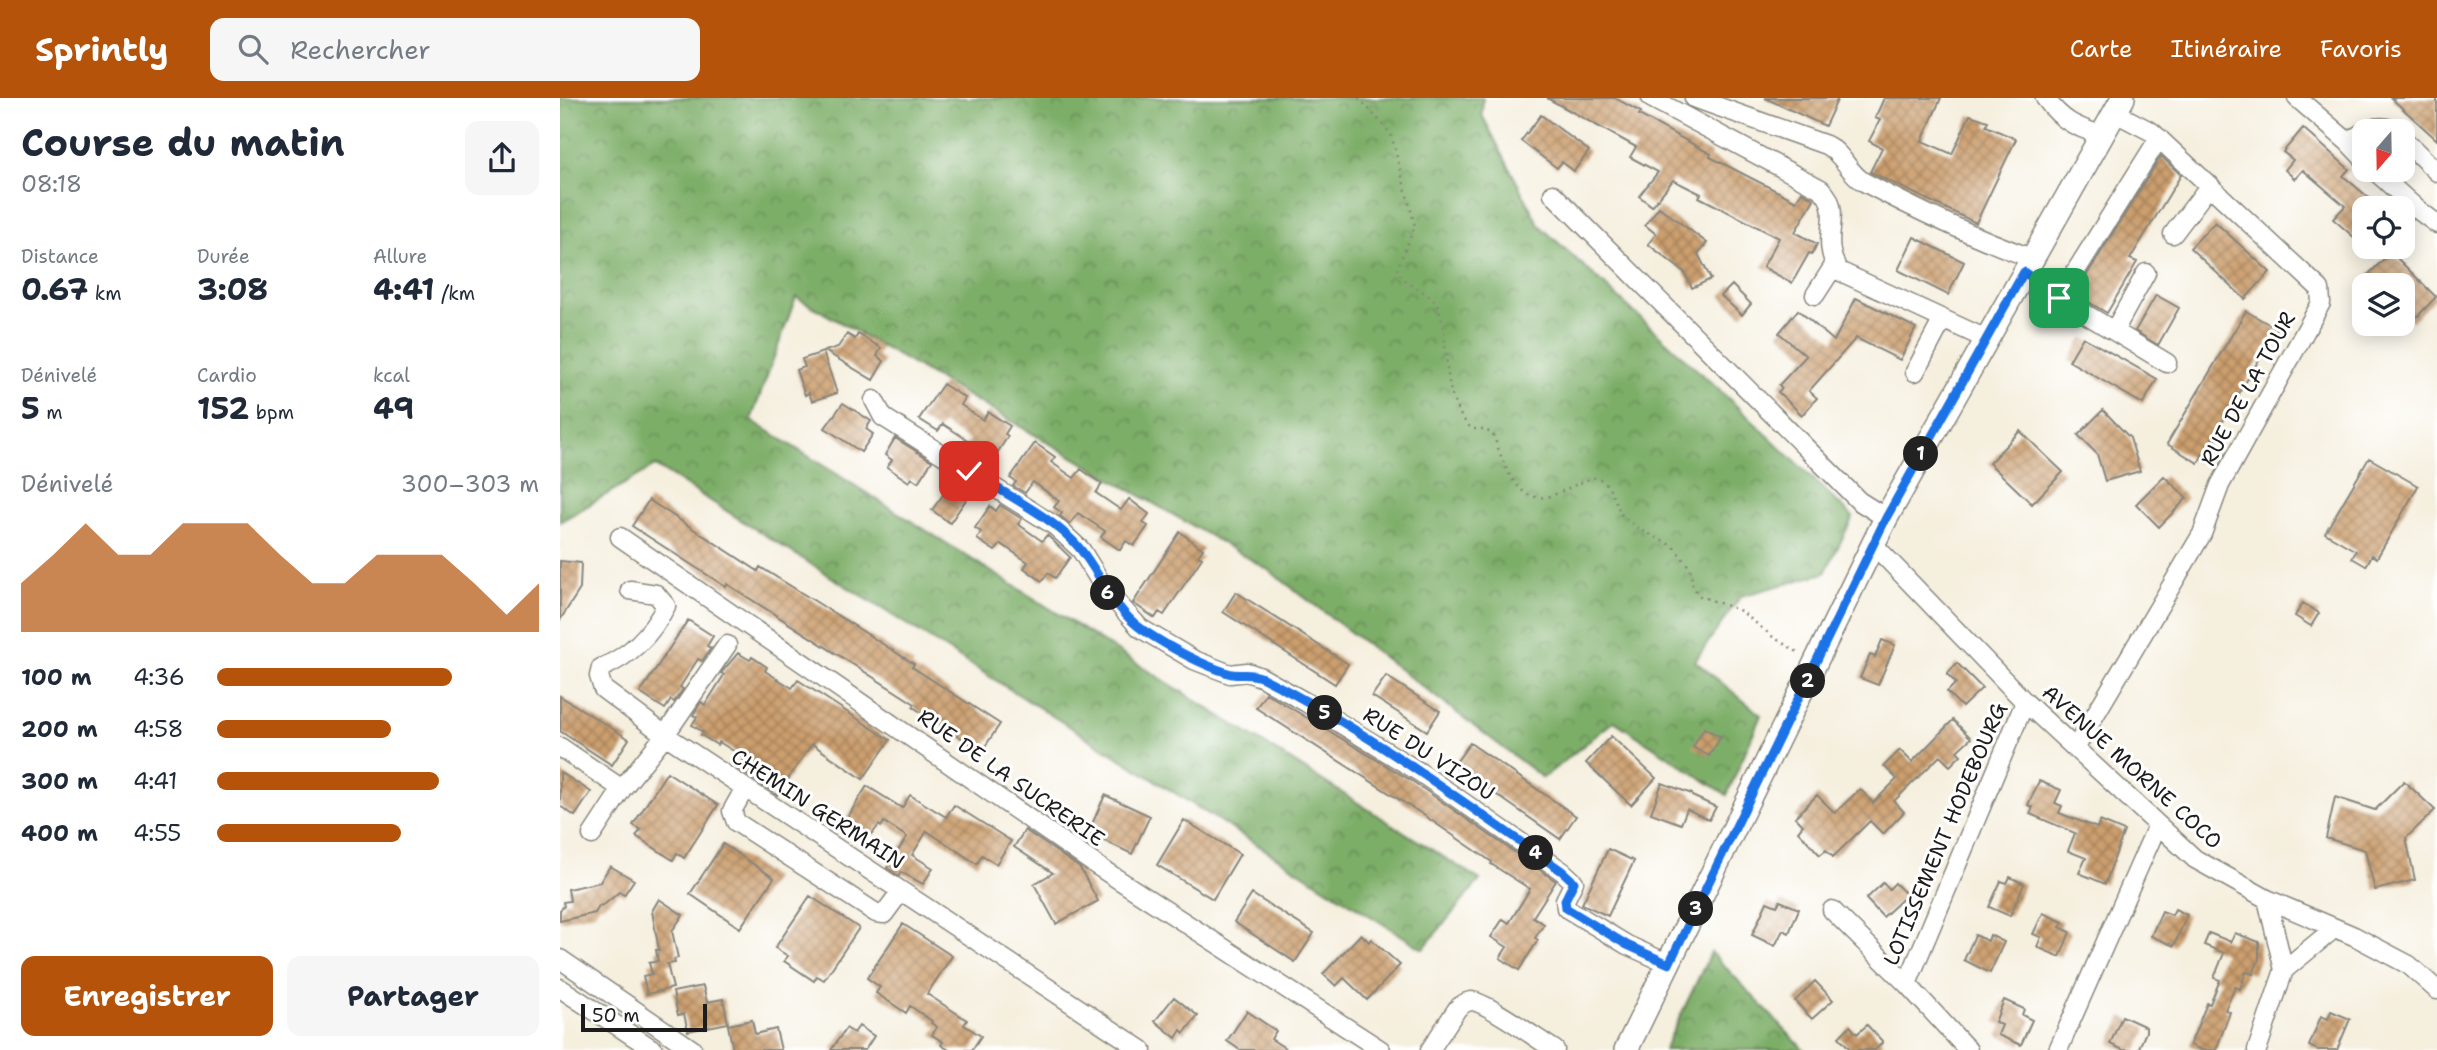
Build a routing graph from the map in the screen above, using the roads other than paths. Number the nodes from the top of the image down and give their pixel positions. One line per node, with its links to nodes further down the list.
1 (1651, 98): 18 (street)
2 (1694, 98): 19 (street)
3 (2297, 98): 9 (street)
4 (2051, 101): 6 (street)
5 (2120, 103): 6 (main road); 7 (street, RUE DE LA TOUR)
6 (2101, 135): 19 (main road)
7 (2159, 138): 14 (street, RUE DE LA TOUR); 22 (street)
8 (2352, 139): 9 (street)
9 (2348, 142): 10 (street)
10 (2352, 146)
11 (2415, 151): 12 (street)
12 (2437, 172)
13 (2387, 182): 16 (street)
14 (2210, 185): 17 (street); 37 (street, RUE DE LA TOUR)
15 (1553, 194): 29 (street)
16 (2437, 224)
17 (2173, 234)
18 (1835, 264): 21 (street); 23 (street)
19 (2028, 265): 22 (street); 25 (main road)
20 (2146, 273): 24 (street)
21 (1815, 295)
22 (2059, 298): 24 (street)
23 (1943, 319): 25 (street); 27 (street)
24 (2114, 331): 26 (street)
25 (1986, 340): 29 (main road)
26 (2167, 363)
27 (1915, 372)
28 (874, 400): 47 (street, RUE DU VIZOU)
29 (1886, 518): 31 (main road)
30 (620, 537): 55 (street, RUE DE LA SUCRERIE)
31 (1873, 544): 34 (street, AVENUE MORNE COCO); 47 (main road)
32 (629, 590): 35 (street, CHEMIN GERMAIN)
33 (727, 645): 35 (street)
34 (2025, 702): 37 (street, AVENUE MORNE COCO); 49 (street, LOTISSEMENT HODEBOURG)
35 (665, 735): 38 (street, CHEMIN GERMAIN); 39 (street)
36 (560, 747): 39 (street)
37 (2076, 747): 40 (street, AVENUE MORNE COCO)
38 (745, 788): 42 (street, CHEMIN GERMAIN); 42 (street)
39 (622, 789): 41 (street)
40 (2157, 826): 43 (street, AVENUE MORNE COCO); 60 (street)
41 (592, 835)
42 (901, 891): 54 (street, CHEMIN GERMAIN)
43 (2267, 899): 45 (street, AVENUE MORNE COCO); 48 (street)
44 (1832, 910): 49 (street)
45 (2335, 928): 48 (street); 51 (street, AVENUE MORNE COCO)
46 (560, 960): 53 (street)
47 (1669, 964): 58 (main road)
48 (2284, 970): 61 (street)
49 (1907, 984): 59 (street)
50 (560, 988): 52 (street)
51 (2437, 990)
52 (654, 1050)
53 (693, 1050)
54 (1142, 1050)
55 (1381, 1050)
56 (1430, 1050): 57 (street)
57 (1555, 1050)
58 (1626, 1050)
59 (1968, 1050)
60 (2059, 1050)
61 (2257, 1050)

